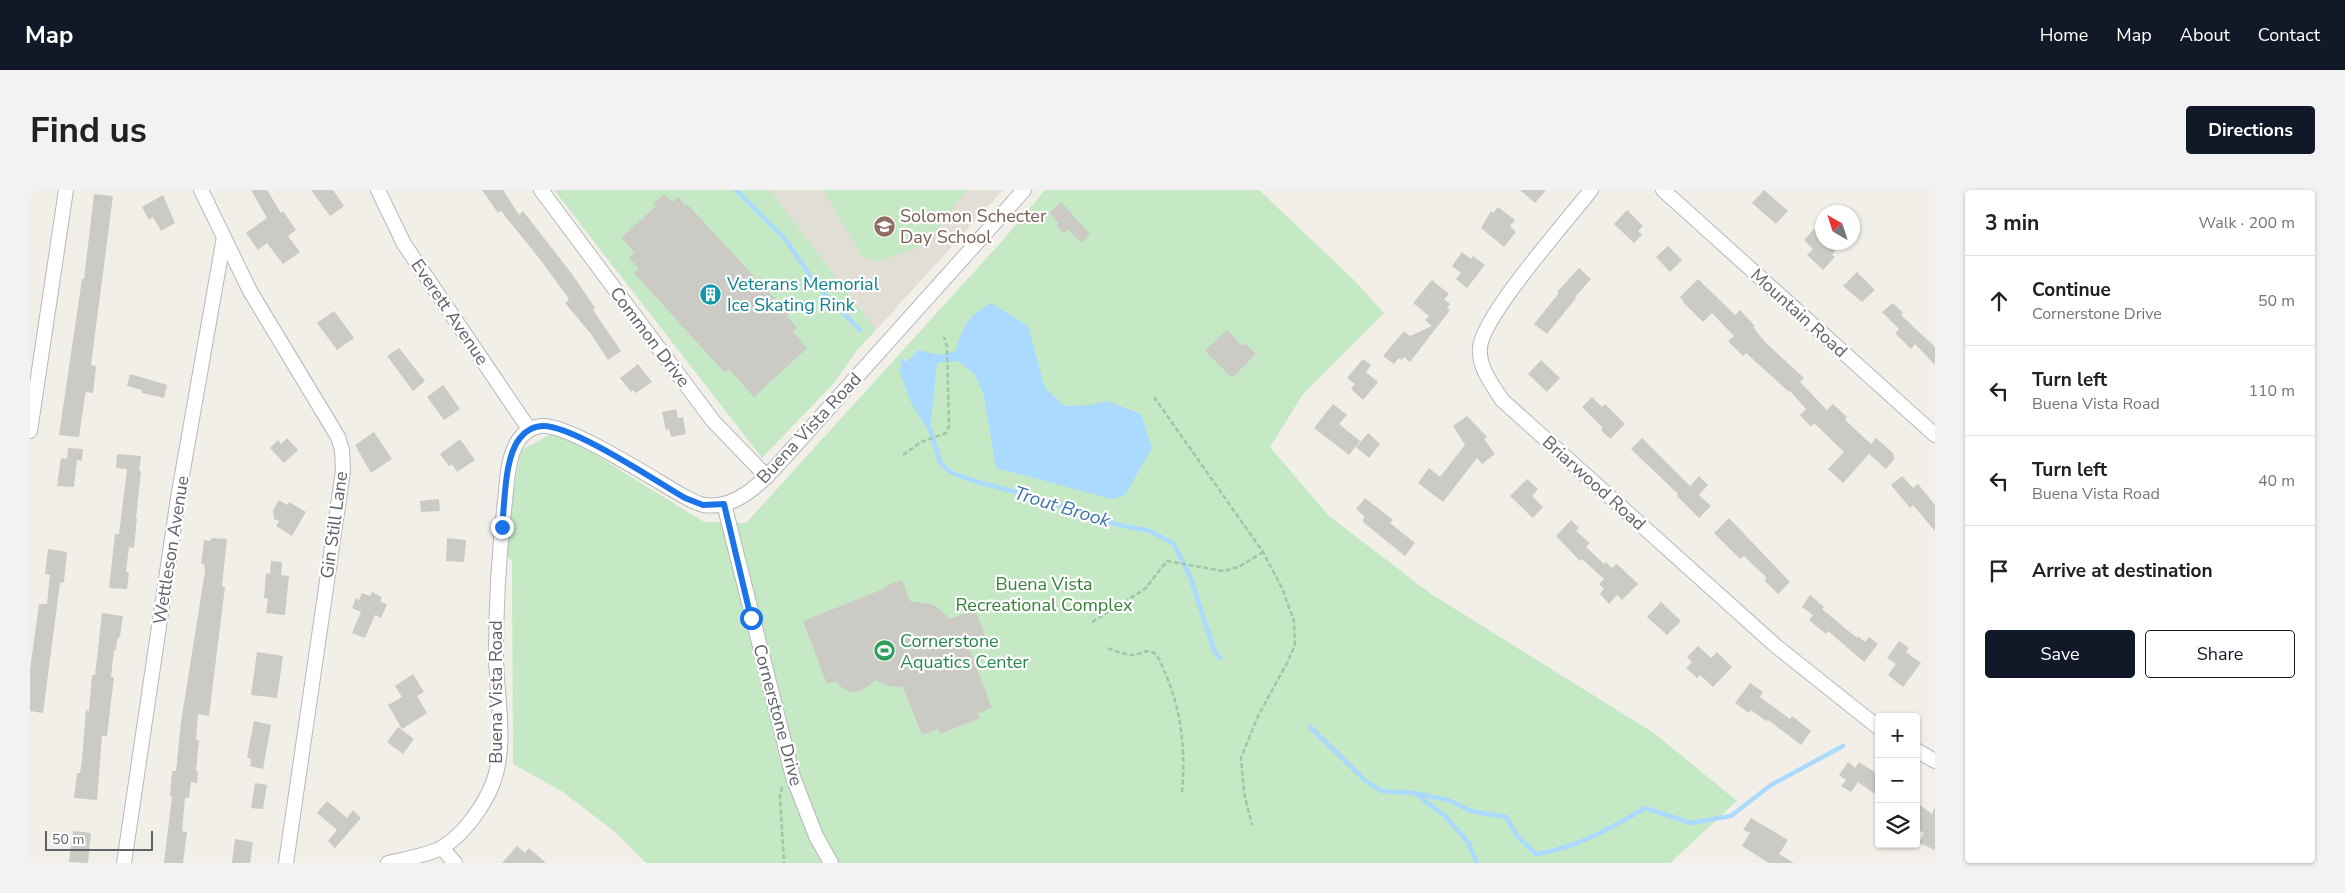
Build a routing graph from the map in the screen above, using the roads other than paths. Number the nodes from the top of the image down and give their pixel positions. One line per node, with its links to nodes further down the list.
1 (66, 190): 10 (street)
2 (201, 190): 8 (street, Gin Still Lane)
3 (378, 190): 9 (street, Everett Avenue)
4 (541, 190): 12 (street, Common Drive)
5 (1024, 190): 12 (street, Buena Vista Road)
6 (1591, 190): 14 (street, Briarwood Road)
7 (1663, 190): 11 (street, Mountain Road)
8 (224, 237): 18 (street, Wettleson Avenue); 19 (street, Gin Still Lane)
9 (529, 429): 13 (street, Buena Vista Road); 17 (street, Buena Vista Road)
10 (30, 432)
11 (1935, 435)
12 (767, 476): 13 (street, Buena Vista Road)
13 (724, 504): 22 (street, Cornerstone Drive)
14 (1875, 725)
15 (1920, 752): 16 (street)
16 (1935, 761)
17 (442, 848): 20 (street, Buena Vista Road); 21 (street)
18 (124, 863)
19 (286, 863)
20 (388, 863)
21 (455, 863)
22 (831, 863)

